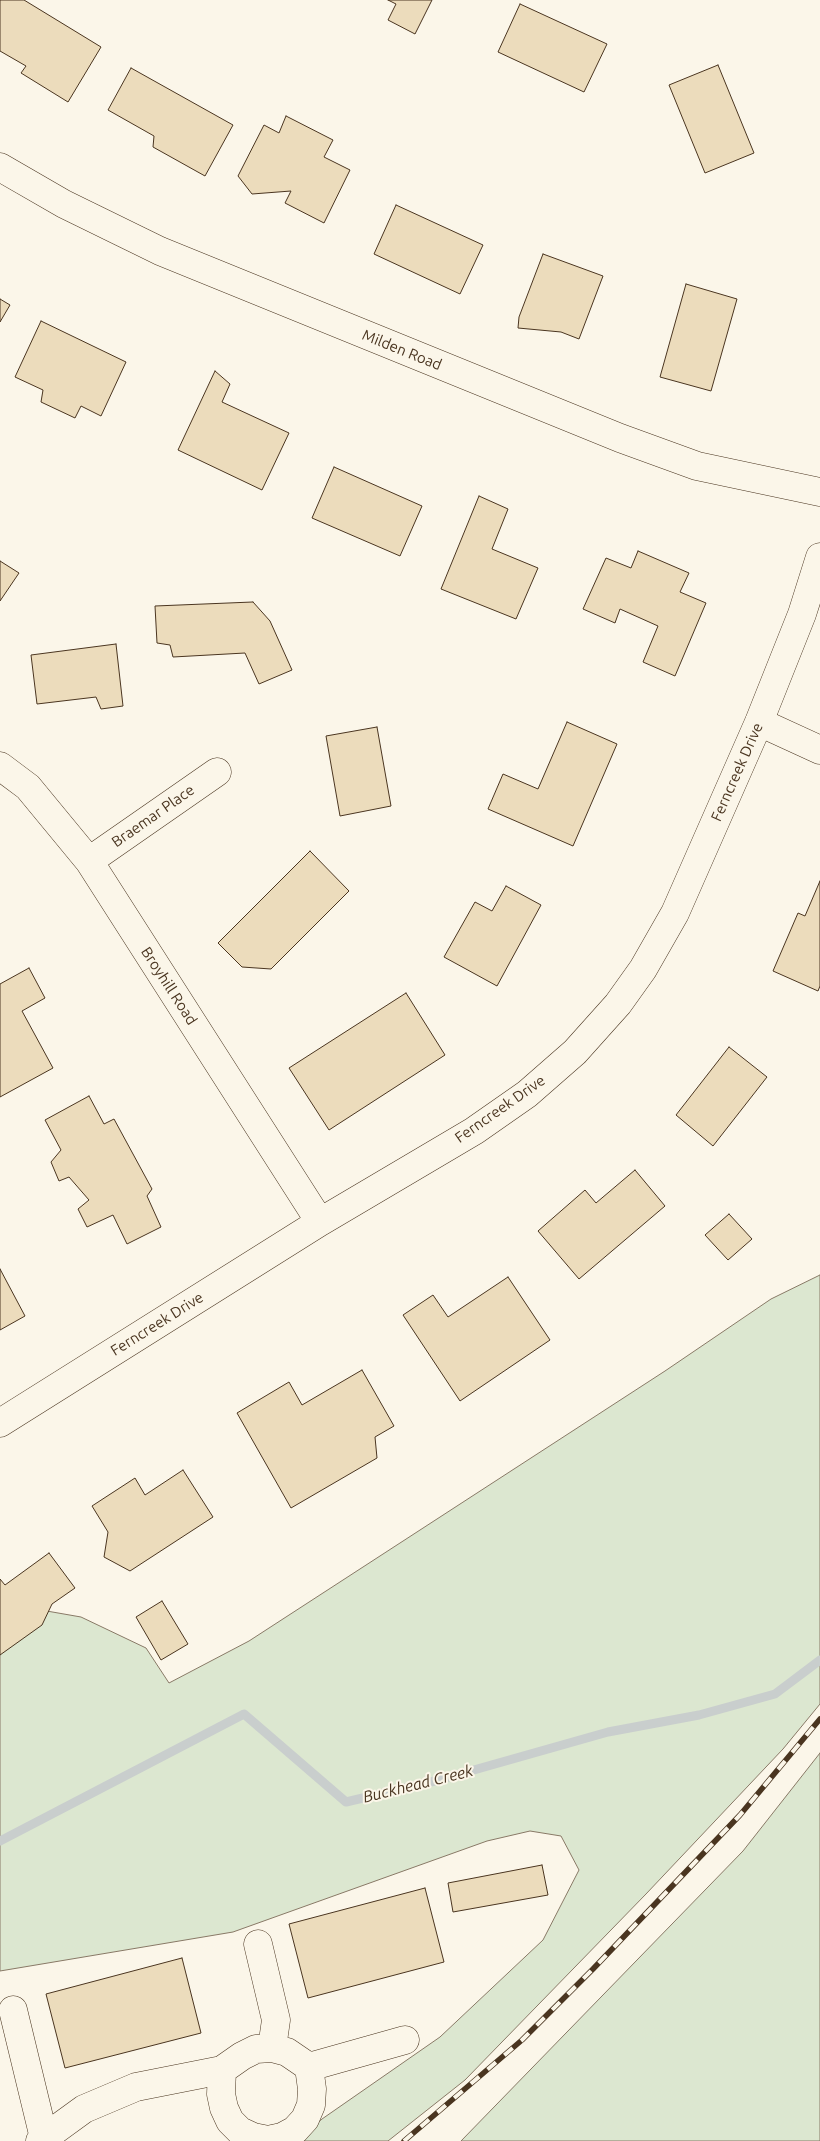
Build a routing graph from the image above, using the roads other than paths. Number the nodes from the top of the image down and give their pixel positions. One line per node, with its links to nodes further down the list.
1 (0, 167): 2 (street, Milden Road)
2 (820, 492)
3 (820, 557): 4 (street, Ferncreek Drive)
4 (759, 722): 5 (street); 9 (street, Ferncreek Drive)
5 (820, 750)
6 (0, 766): 8 (street, Broyhill Road)
7 (217, 772): 8 (street, Braemar Place)
8 (89, 861): 9 (street, Broyhill Road)
9 (320, 1222): 10 (street, Ferncreek Drive)
10 (0, 1423)
11 (258, 1944): 14 (street)
12 (13, 2010): 17 (street)
13 (405, 2040): 15 (street)
14 (272, 2048): 15 (street); 16 (street)
15 (309, 2068): 16 (street)
16 (222, 2070): 17 (street)
17 (42, 2140)

